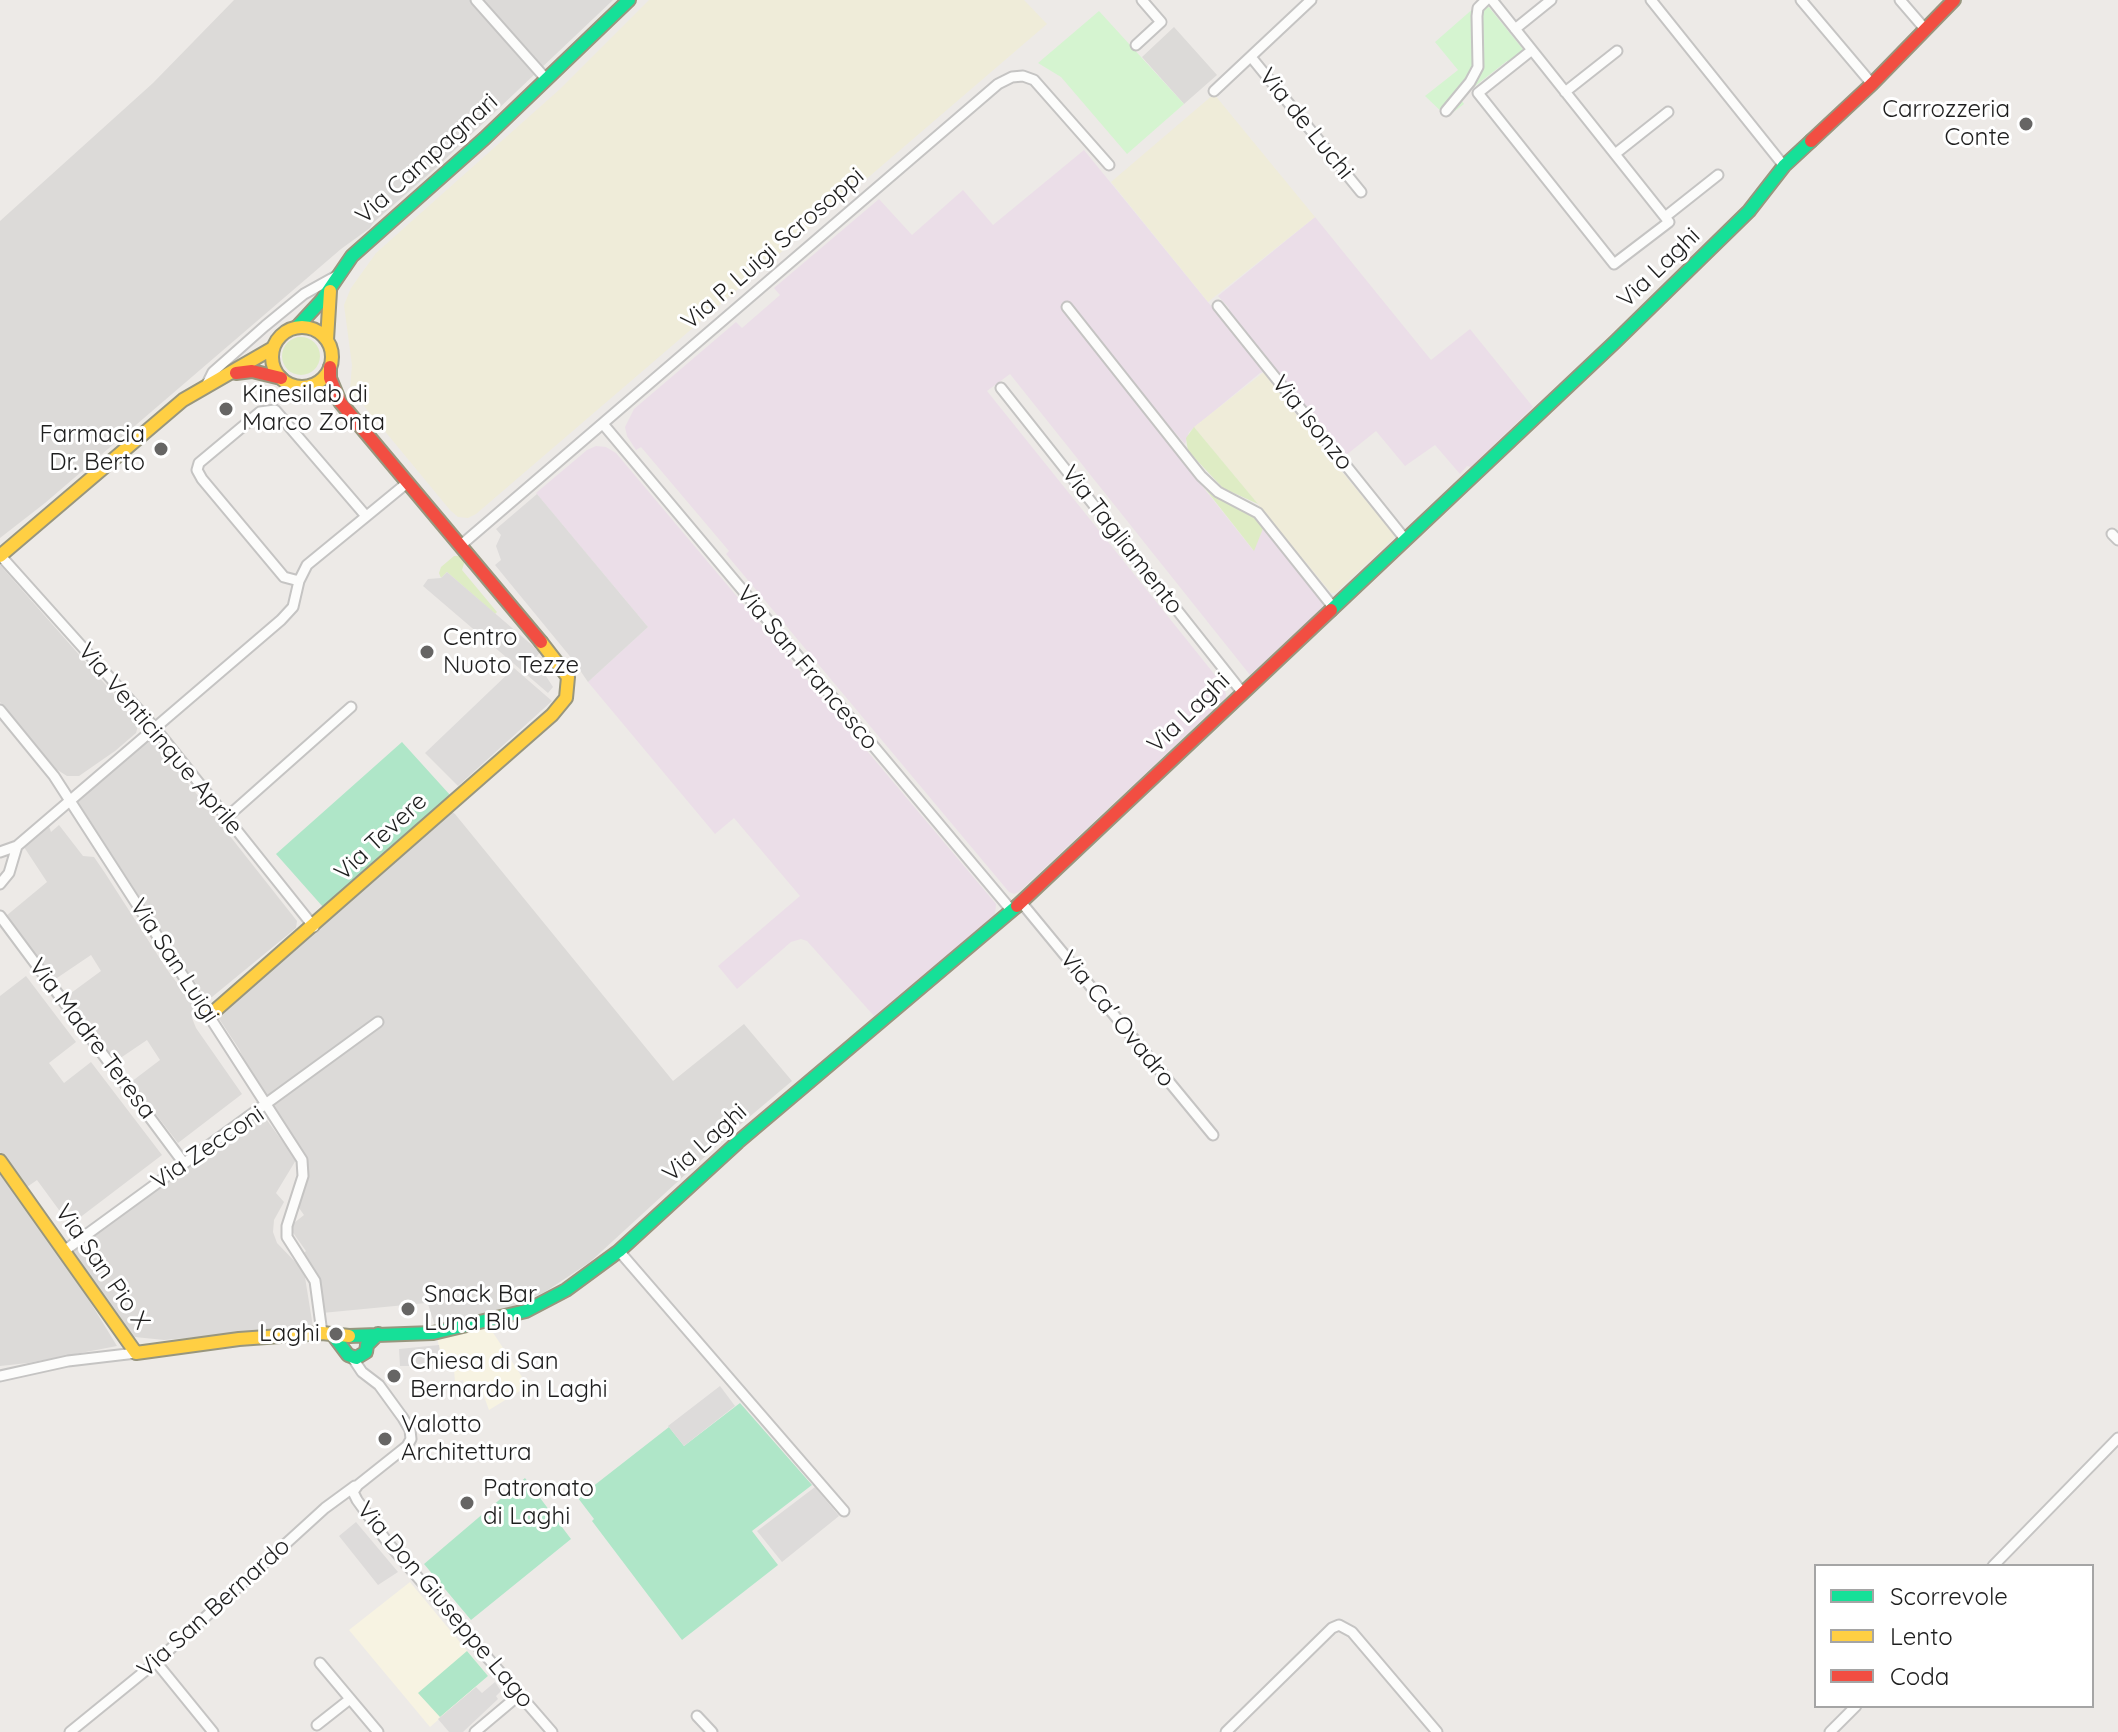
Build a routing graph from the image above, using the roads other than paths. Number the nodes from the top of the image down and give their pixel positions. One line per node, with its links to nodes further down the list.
1 (476, 0): 17 (street)
2 (629, 0): 17 (street, Via Campagnari)
3 (1142, 0): 13 (street)
4 (1311, 0): 16 (street, Via de Luchi)
5 (1489, 0): 11 (street); 21 (street)
6 (1551, 0): 11 (street)
7 (1651, 0): 25 (street)
8 (1801, 0): 18 (street)
9 (1900, 0): 12 (street)
10 (1954, 0): 12 (street, Via Laghi)
11 (1515, 29): 14 (street)
12 (1925, 29): 18 (street, Via Laghi)
13 (1136, 45)
14 (1532, 50): 20 (street); 28 (street)
15 (1617, 51): 20 (street)
16 (1251, 57): 19 (street, Via de Luchi); 27 (street, Via de Luchi)
17 (547, 80): 29 (street, Via Campagnari)
18 (1872, 84): 25 (street, Via Laghi)
19 (1214, 91)
20 (1565, 92): 23 (street)
21 (1446, 111)
22 (1668, 112): 23 (street)
23 (1615, 154): 28 (street)
24 (1109, 165): 43 (street, Via P. Luigi Scrosoppi)
25 (1784, 166): 46 (street, Via Laghi)
26 (1718, 175): 28 (street)
27 (1361, 192)
28 (1665, 217)
29 (340, 274): 30 (street, Via Campagnari); 39 (street, Via Campagnari)
30 (331, 288): 33 (street, Via Campagnari); 34 (street, Via Campagnari)
31 (1218, 306): 46 (street, Via Isonzo)
32 (1067, 307): 50 (street)
33 (297, 327): 34 (street); 35 (street)
34 (327, 340): 36 (street)
35 (273, 348): 37 (street, Via Campagnari); 38 (street)
36 (330, 367): 40 (street); 42 (street)
37 (229, 374): 38 (street, Via Campagnari); 39 (street, Via Campagnari)
38 (281, 378): 40 (street)
39 (207, 384): 48 (street, Via Campagnari)
40 (310, 385): 42 (street)
41 (1001, 388): 51 (street, Via Tagliamento)
42 (340, 402): 44 (street)
43 (603, 424): 47 (street, Via P. Luigi Scrosoppi); 60 (street, Via San Francesco)
44 (407, 483): 45 (street); 47 (street)
45 (366, 516): 49 (street); 49 (street)
46 (1405, 539): 50 (street, Via Laghi)
47 (460, 546): 62 (street, Via Tevere)
48 (0, 555): 54 (street, Via Venticinque Aprile)
49 (299, 581): 54 (street)
50 (1333, 607): 51 (street, Via Laghi)
51 (1242, 692): 60 (street, Via Laghi)
52 (351, 707): 56 (street)
53 (0, 710): 55 (street, Via San Luigi)
54 (155, 728): 55 (street); 56 (street, Via Venticinque Aprile)
55 (70, 801): 57 (street); 63 (street, Via San Luigi)
56 (227, 817): 62 (street, Via Venticinque Aprile)
57 (17, 846): 58 (street); 59 (street)
58 (0, 852)
59 (0, 884)
60 (1017, 906): 66 (street, Via Ca' Ovadro); 70 (street, Via Laghi)
61 (0, 916): 68 (street, Via Madre Teresa)
62 (314, 927): 63 (street, Via Tevere)
63 (210, 1015): 65 (street, Via San Luigi)
64 (378, 1022): 65 (street)
65 (267, 1102): 68 (street, Via Zecconi); 71 (street, Via Zecconi)
66 (1213, 1135)
67 (0, 1161): 69 (street, Via San Pio X)
68 (183, 1162): 69 (street, Via Zecconi)
69 (64, 1251): 73 (street, Via San Pio X)
70 (619, 1251): 72 (street, Via Laghi); 77 (street)
71 (328, 1334): 72 (street, Via San Pio X); 73 (street, Via San Pio X)
72 (356, 1346): 76 (street, Via Don Giuseppe Lago)
73 (136, 1353): 74 (street)
74 (0, 1376)
75 (2118, 1438): 78 (street)
76 (358, 1485): 79 (street, Via San Bernardo); 81 (street, Via Don Giuseppe Lago)
77 (844, 1511)
78 (1995, 1564)
79 (156, 1662): 86 (street, Via San Bernardo); 87 (street)
80 (320, 1663): 82 (street)
81 (519, 1695): 89 (street); 90 (street, Via Don Giuseppe Lago)
82 (350, 1699): 85 (street); 88 (street)
83 (1854, 1708): 94 (street)
84 (697, 1716): 91 (street)
85 (317, 1725)
86 (70, 1732)
87 (213, 1732)
88 (378, 1732)
89 (475, 1732)
90 (552, 1732)
91 (712, 1732)
92 (1226, 1732): 93 (street)
93 (1437, 1732)
94 (1830, 1732)

